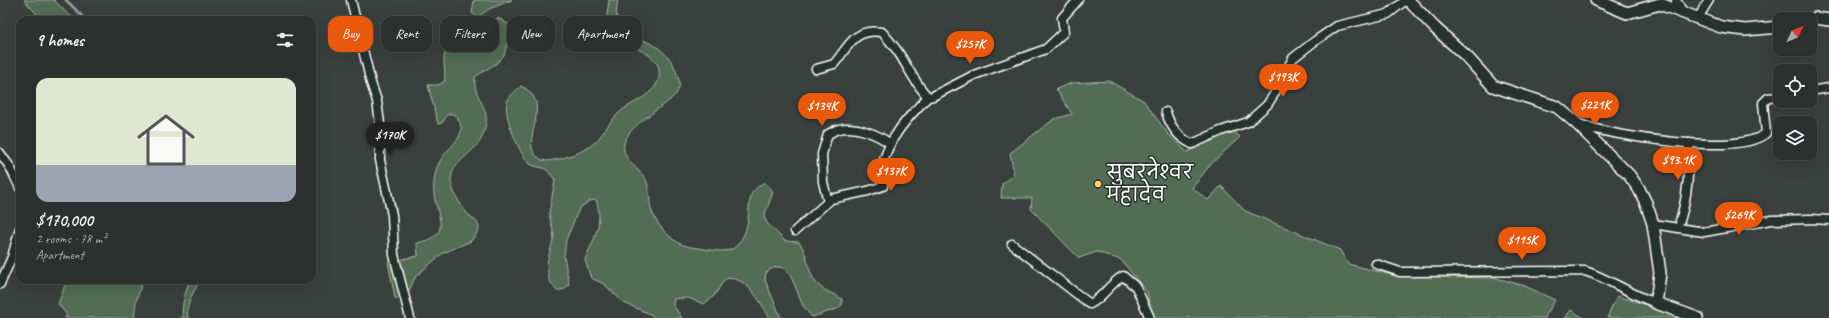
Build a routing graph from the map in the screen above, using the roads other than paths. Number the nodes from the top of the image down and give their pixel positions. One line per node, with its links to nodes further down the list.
1 (351, 0): 33 (street)
2 (1078, 0): 15 (street)
3 (1407, 0): 17 (street); 18 (street)
4 (1596, 0): 7 (street)
5 (1676, 0): 7 (street)
6 (1708, 0): 8 (street)
7 (1682, 12): 8 (street)
8 (1698, 18): 11 (street)
9 (1817, 18): 10 (street)
10 (1829, 20)
11 (1773, 28)
12 (816, 69): 15 (street)
13 (1829, 88): 14 (street)
14 (1817, 90)
15 (928, 97): 19 (street)
16 (1773, 98): 20 (street)
17 (1166, 112)
18 (1576, 123): 20 (street); 26 (street)
19 (889, 143): 23 (street); 23 (street)
20 (1689, 143): 25 (street)
21 (0, 152): 22 (street)
22 (16, 180)
23 (828, 202): 27 (street)
24 (1829, 220): 26 (street)
25 (1680, 221)
26 (1653, 224): 32 (street)
27 (795, 231)
28 (16, 242): 31 (street)
29 (1012, 244): 34 (street)
30 (1376, 264): 32 (street)
31 (0, 284)
32 (1656, 303): 35 (street)
33 (410, 318)
34 (1150, 318)
35 (1697, 318)

